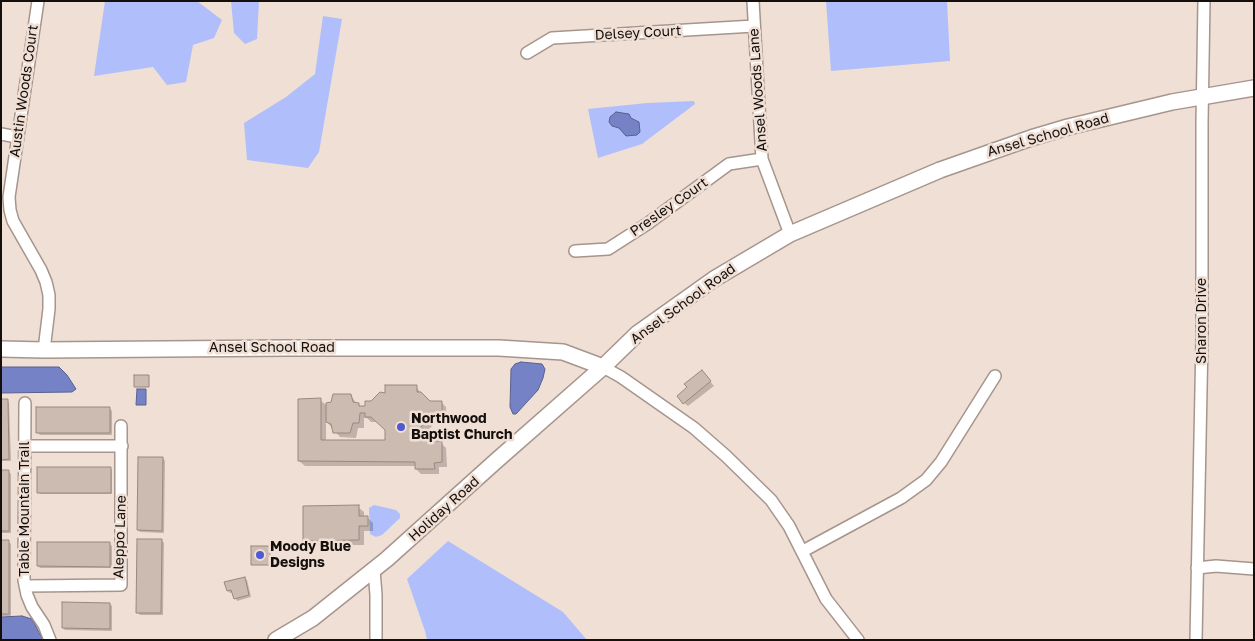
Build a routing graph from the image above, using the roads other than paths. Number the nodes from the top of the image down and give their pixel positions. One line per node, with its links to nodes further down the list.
1 (38, 1): 9 (street, Austin Woods Court)
2 (753, 1): 4 (street, Ansel Woods Lane)
3 (1204, 1): 7 (street, Sharon Drive)
4 (754, 26): 5 (street, Delsey Court); 10 (street, Ansel Woods Lane)
5 (527, 53)
6 (1254, 88): 7 (street, Ansel School Road)
7 (1203, 96): 11 (street, Ansel School Road); 22 (street, Sharon Drive)
8 (1, 134): 9 (street)
9 (17, 137): 14 (street, Austin Woods Court)
10 (762, 159): 11 (street, Ansel Woods Lane); 12 (street, Presley Court)
11 (790, 234): 15 (street, Ansel School Road)
12 (575, 251)
13 (1, 349): 14 (street, Ansel School Road)
14 (44, 350): 15 (street, Ansel School Road)
15 (603, 367): 21 (street); 24 (street, Holiday Road)
16 (995, 376): 21 (street)
17 (25, 402): 19 (street, Table Mountain Trail)
18 (121, 426): 20 (street, Aleppo Lane)
19 (25, 446): 20 (street); 25 (street, Table Mountain Trail)
20 (122, 446): 25 (street, Aleppo Lane)
21 (803, 552): 29 (street)
22 (1197, 568): 23 (street); 30 (street, Sharon Drive)
23 (1254, 569)
24 (374, 570): 27 (street, Holiday Road); 28 (street)
25 (25, 586): 26 (street, Table Mountain Trail)
26 (50, 640)
27 (276, 640)
28 (376, 640)
29 (858, 640)
30 (1196, 640)

